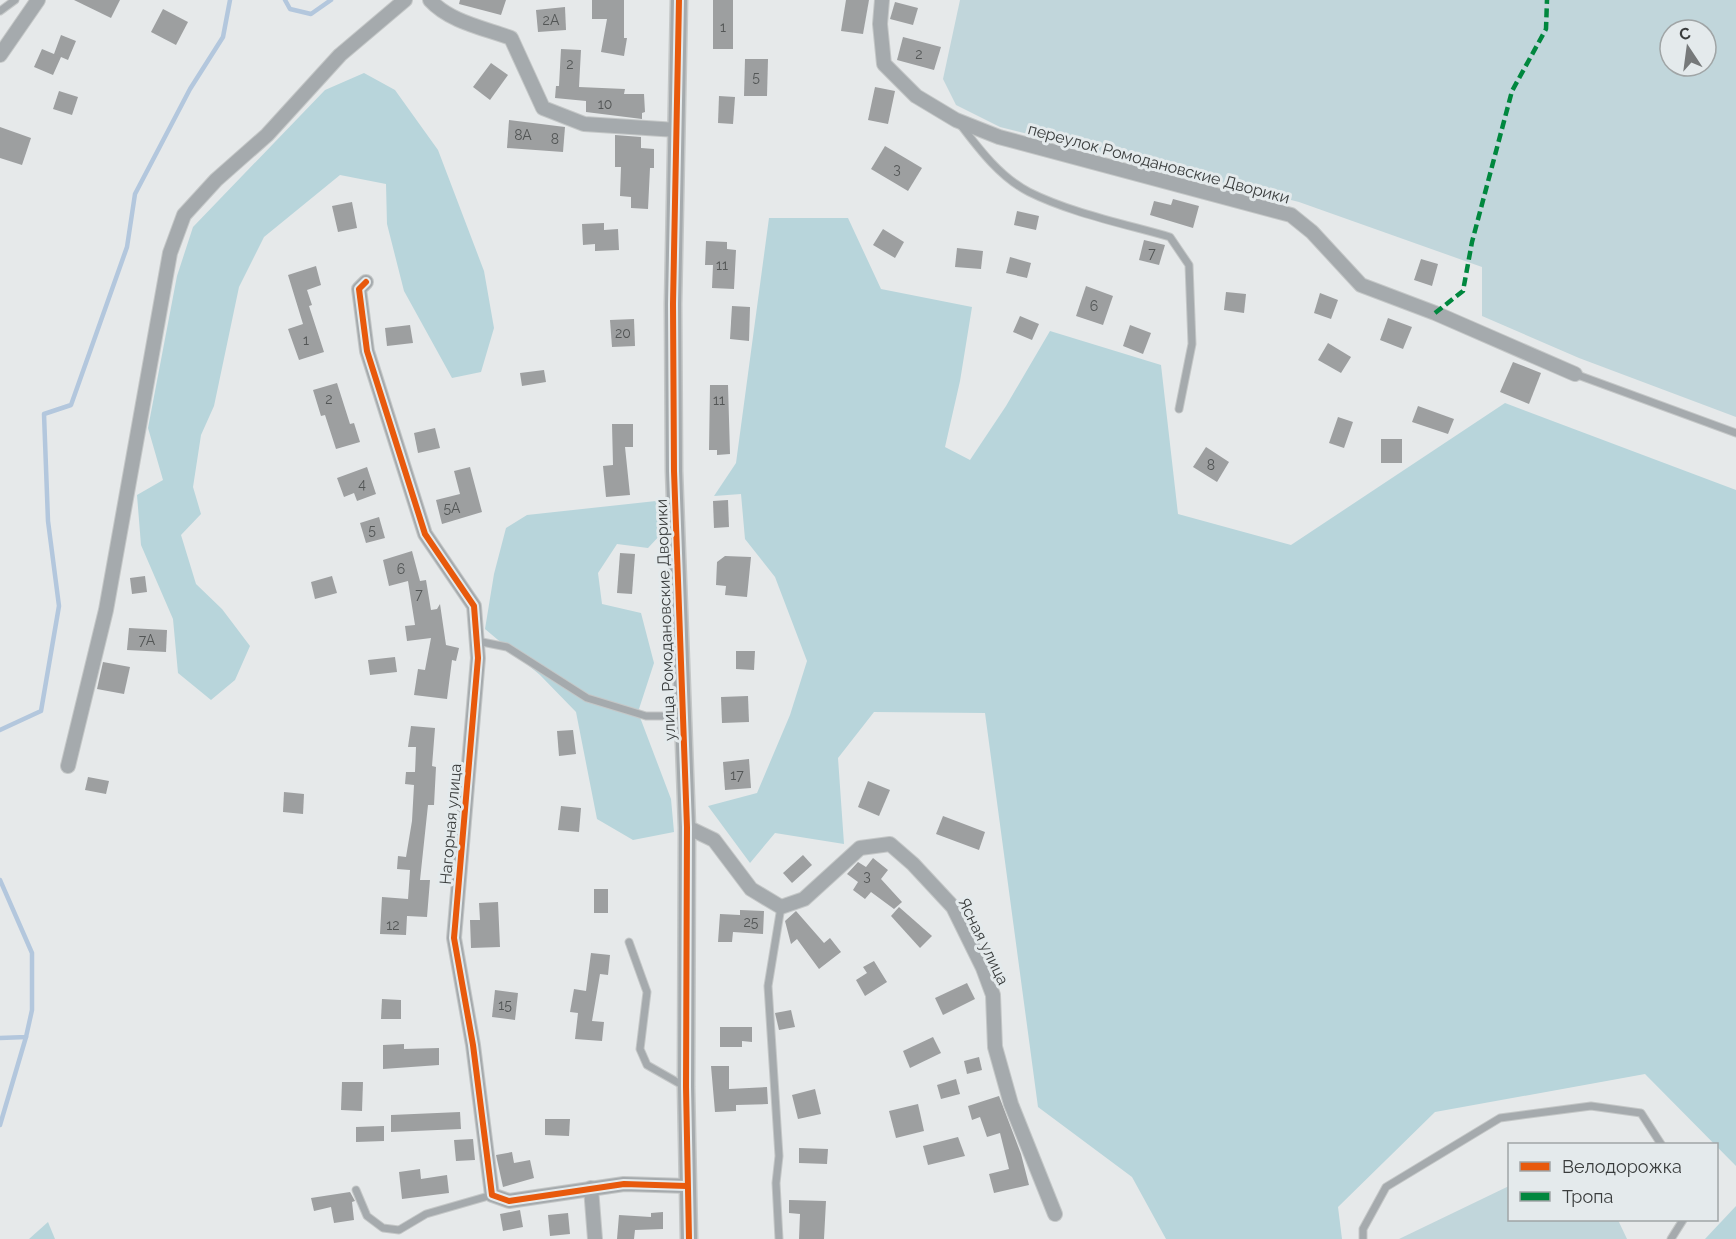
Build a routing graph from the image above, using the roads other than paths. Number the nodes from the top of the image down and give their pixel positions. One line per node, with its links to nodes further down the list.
1 (15, 0): 7 (lane)
2 (38, 0): 8 (street)
3 (405, 0): 17 (street)
4 (430, 0): 10 (street)
5 (679, 0): 10 (street, улица Ромодановские Дворики)
6 (882, 0): 9 (street, переулок Ромодановские Дворики)
7 (0, 11)
8 (0, 55)
9 (956, 120): 12 (street, переулок Ромодановские Дворики); 13 (lane)
10 (677, 130): 16 (street, улица Ромодановские Дворики)
11 (366, 282): 15 (street, Нагорная улица)
12 (1575, 374): 14 (lane)
13 (1179, 409)
14 (1736, 433)
15 (477, 641): 16 (lane); 26 (street, Нагорная улица)
16 (681, 716): 18 (street, улица Ромодановские Дворики)
17 (68, 766)
18 (687, 827): 19 (street); 21 (street, улица Ромодановские Дворики)
19 (781, 907): 27 (street, Ясная улица); 31 (lane)
20 (629, 942): 21 (lane)
21 (686, 1088): 23 (street, улица Ромодановские Дворики)
22 (1660, 1143): 32 (lane)
23 (687, 1186): 24 (street); 30 (street, улица Ромодановские Дворики)
24 (591, 1188): 26 (street); 29 (street)
25 (356, 1190): 26 (lane)
26 (492, 1195)
27 (1055, 1214)
28 (1682, 1221): 33 (lane)
29 (595, 1239)
30 (689, 1239)
31 (779, 1239)
32 (1363, 1239)
33 (1671, 1239)

